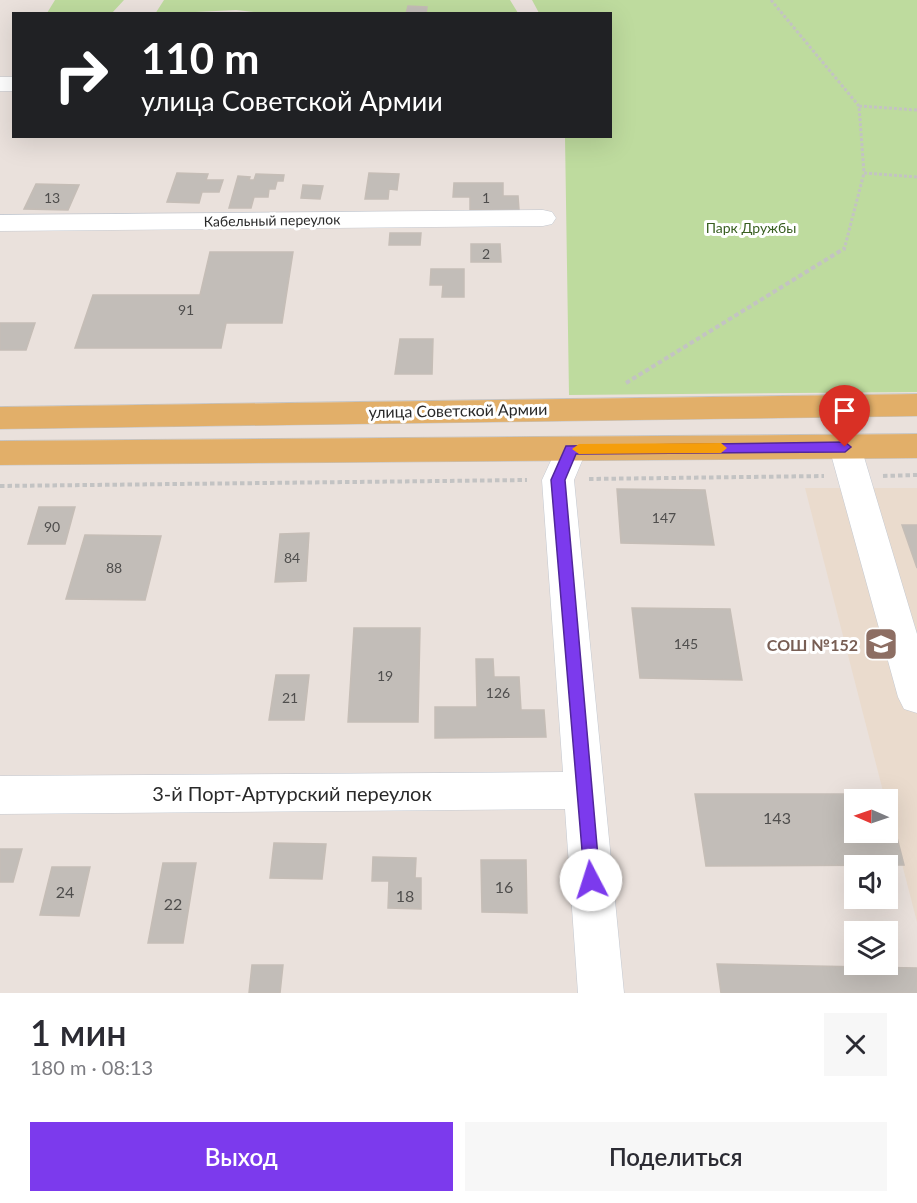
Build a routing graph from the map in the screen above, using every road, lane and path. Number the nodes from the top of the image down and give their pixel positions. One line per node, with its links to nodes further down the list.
1 (771, 0): 2 (path)
2 (859, 106): 3 (path); 4 (path)
3 (917, 110)
4 (864, 172): 5 (path); 8 (path)
5 (917, 177)
6 (543, 218): 7 (street, Кабельный переулок)
7 (0, 223)
8 (624, 384)
9 (917, 405): 10 (main road, улица Советской Армии)
10 (568, 408): 11 (main road, улица Советской Армии); 15 (main road)
11 (0, 418)
12 (917, 446): 14 (main road)
13 (0, 453): 15 (main road)
14 (849, 461): 15 (main road); 15 (path); 16 (path); 18 (street)
15 (565, 464): 17 (path); 19 (street)
16 (917, 476)
17 (0, 486)
18 (917, 697)
19 (584, 790): 20 (street, 3-й Порт-Артурский переулок); 21 (street)
20 (0, 795)
21 (601, 993)

